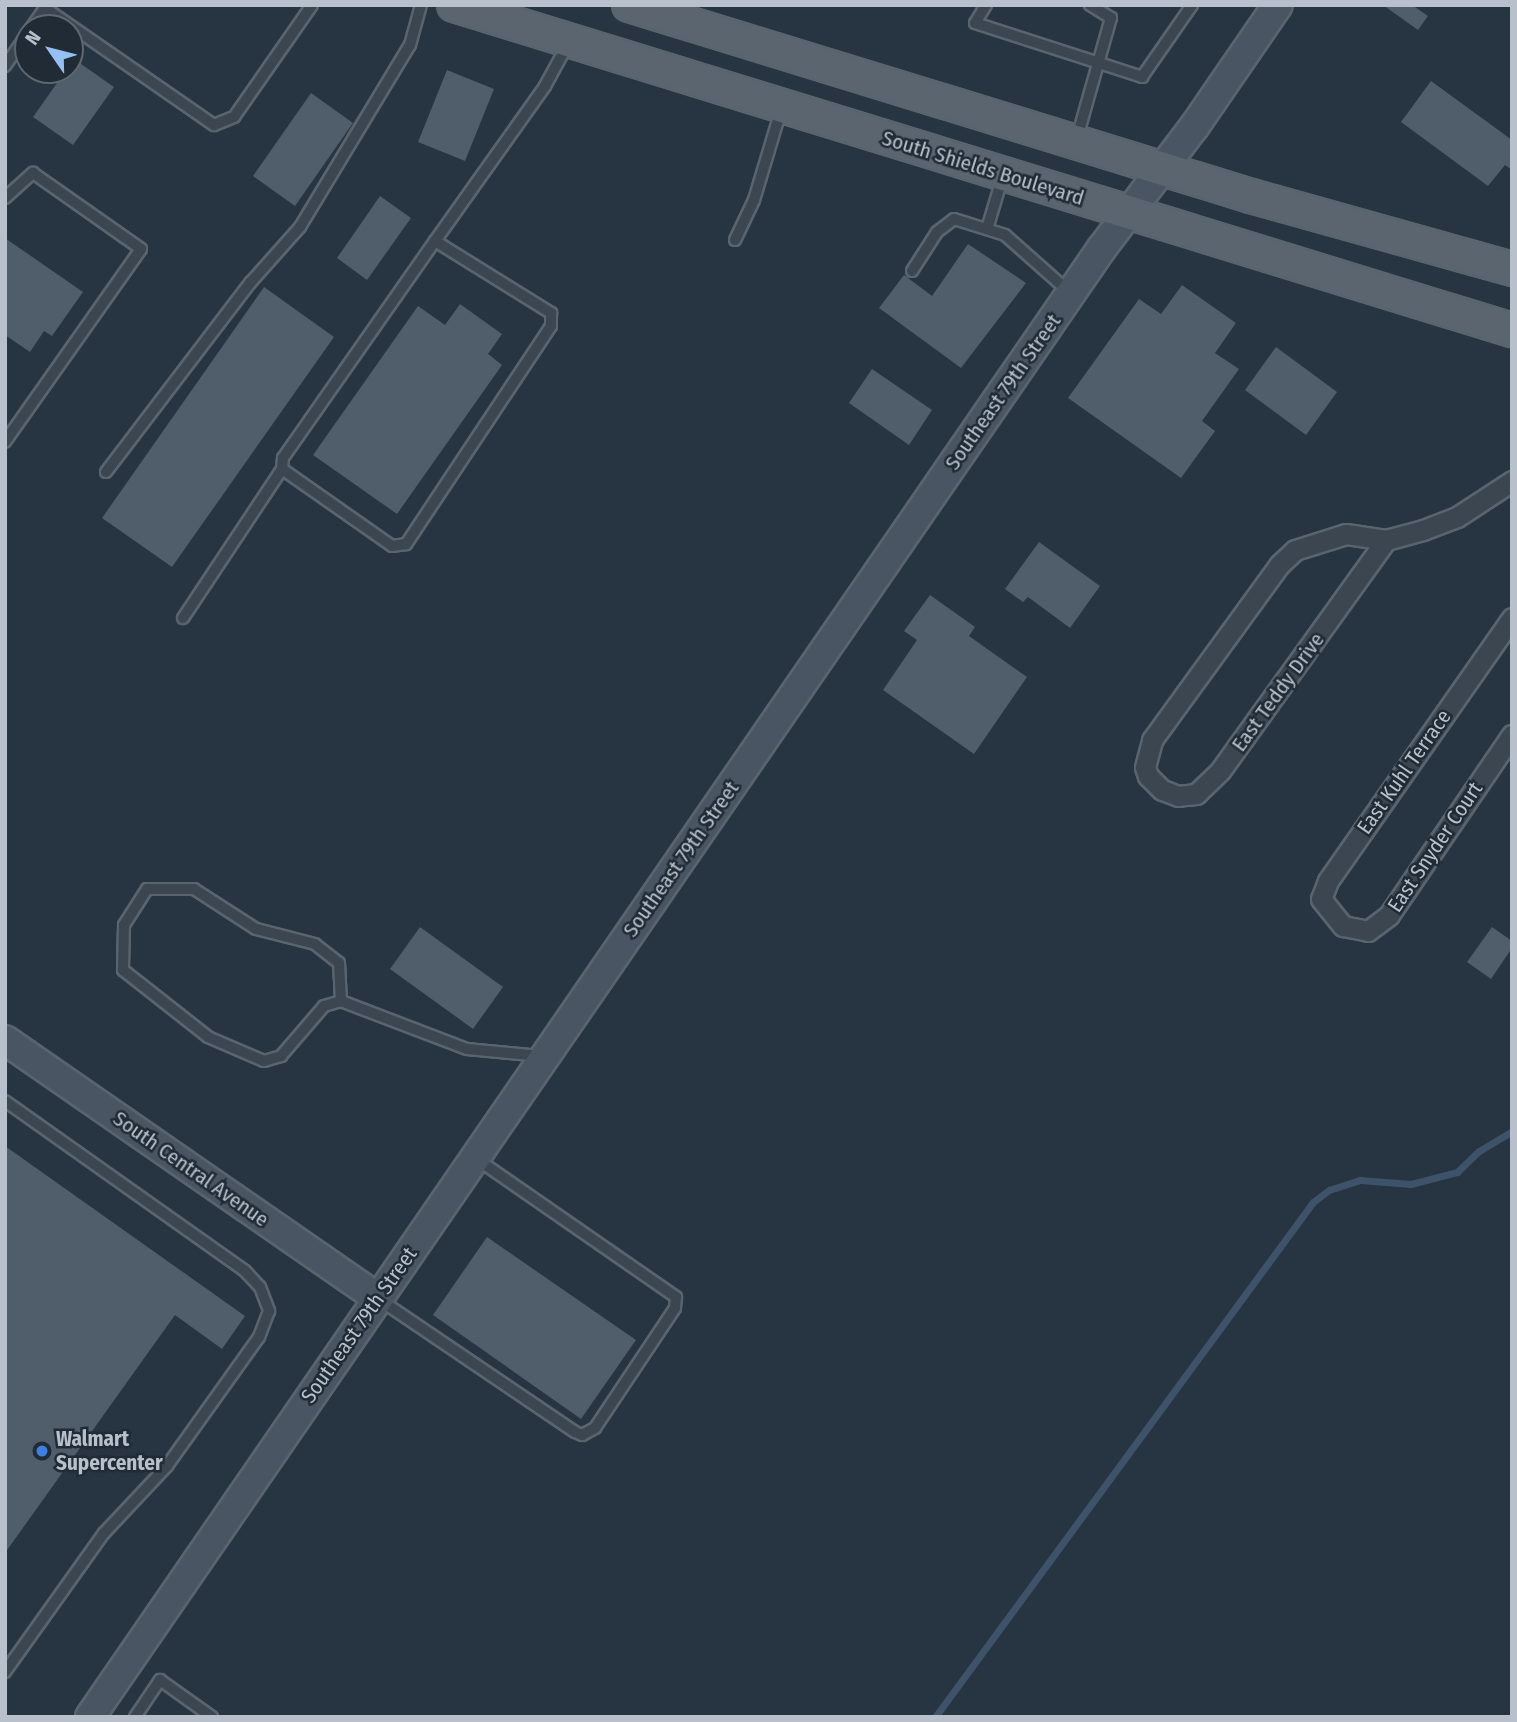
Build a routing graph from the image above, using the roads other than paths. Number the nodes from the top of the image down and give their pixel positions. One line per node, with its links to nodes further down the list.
1 (312, 5): 9 (lane)
2 (421, 5): 27 (lane)
3 (454, 5): 10 (main road, South Shields Boulevard)
4 (629, 5): 13 (main road)
5 (986, 5): 11 (lane)
6 (1090, 5): 11 (lane)
7 (1192, 5): 11 (lane)
8 (1278, 5): 14 (street, Southeast 79th Street)
9 (46, 7)
10 (570, 41): 12 (main road, South Shields Boulevard); 20 (lane)
11 (1097, 63): 13 (lane)
12 (782, 106): 15 (main road, South Shields Boulevard); 19 (lane)
13 (1076, 142): 14 (main road)
14 (1163, 168): 17 (street, Southeast 79th Street); 21 (main road)
15 (1003, 174): 17 (main road, South Shields Boulevard); 18 (lane)
16 (5, 198): 25 (lane)
17 (1130, 212): 23 (street, Southeast 79th Street); 24 (main road, South Shields Boulevard)
18 (988, 229): 22 (lane); 23 (lane)
19 (735, 240)
20 (435, 241): 26 (lane); 26 (lane)
21 (1512, 269)
22 (912, 271)
23 (1070, 293): 36 (street, Southeast 79th Street)
24 (1512, 330)
25 (5, 442)
26 (282, 468): 30 (lane)
27 (106, 472)
28 (1512, 481): 29 (street)
29 (1386, 540): 29 (street, East Teddy Drive)
30 (183, 618)
31 (1512, 618): 33 (street, East Kuhl Terrace)
32 (1512, 736): 33 (street, East Snyder Court)
33 (1343, 926)
34 (341, 1000): 34 (lane); 36 (lane)
35 (5, 1040): 39 (street, South Central Avenue)
36 (545, 1057): 38 (street, Southeast 79th Street)
37 (5, 1101): 40 (lane)
38 (475, 1157): 39 (street, Southeast 79th Street); 39 (lane)
39 (377, 1298): 42 (street, Southeast 79th Street)
40 (5, 1672)
41 (204, 1715): 43 (lane)
42 (90, 1717)
43 (135, 1717)

